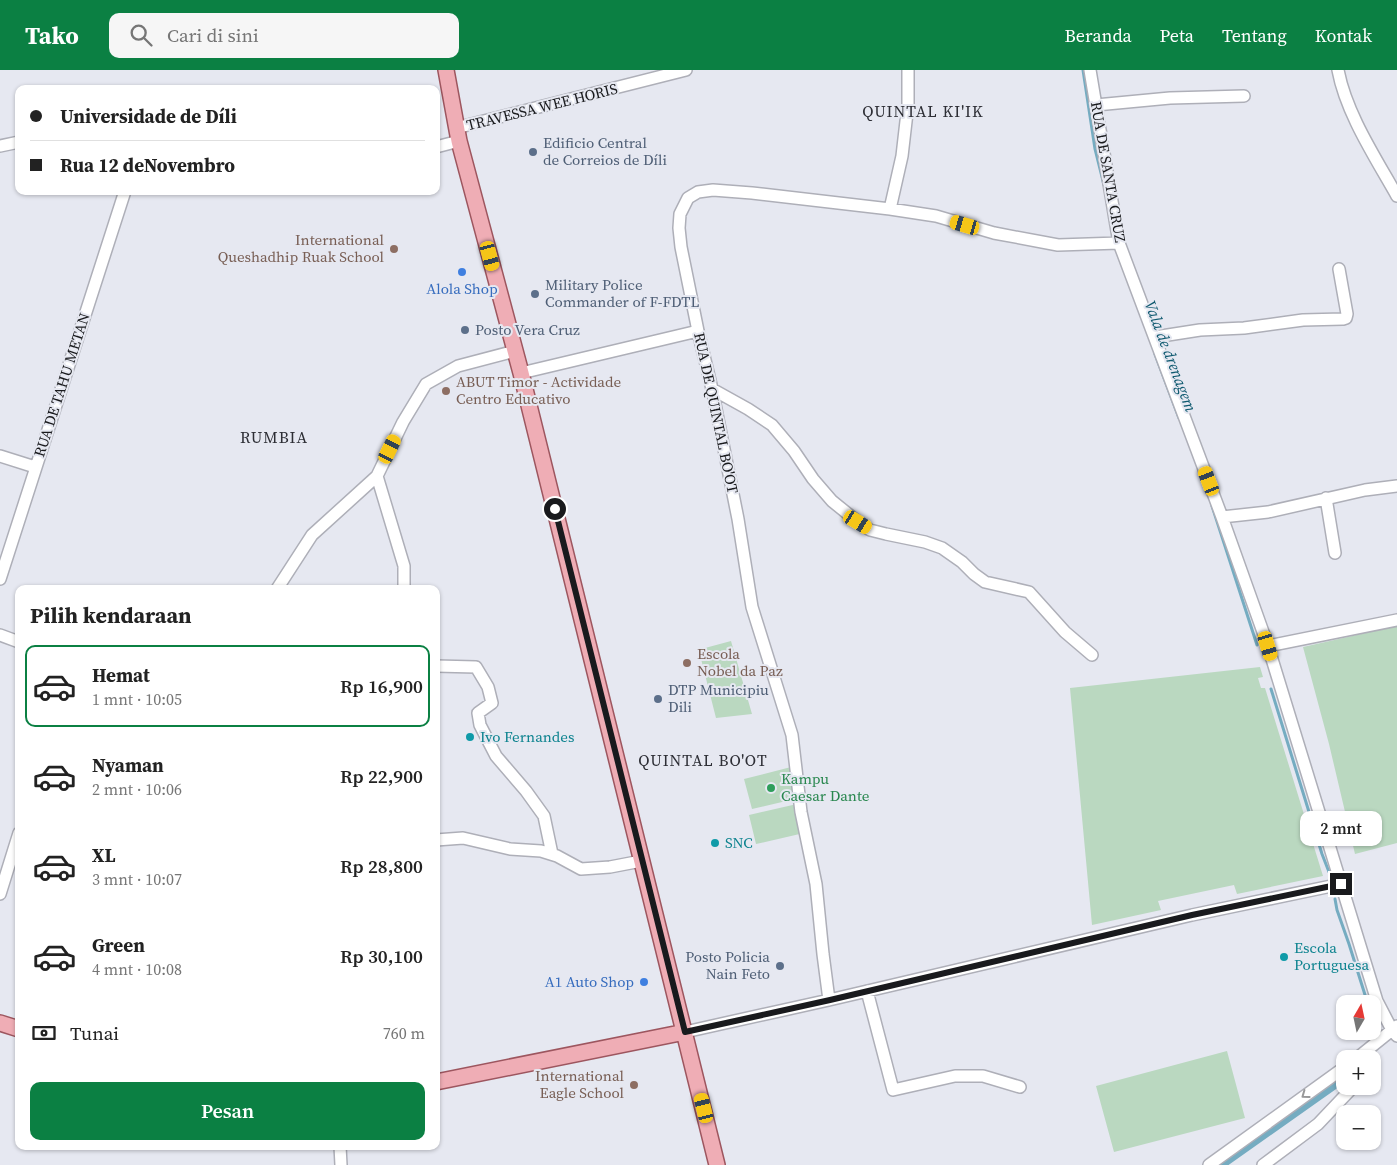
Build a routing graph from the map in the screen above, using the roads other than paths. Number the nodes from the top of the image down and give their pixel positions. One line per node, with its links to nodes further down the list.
1 (446, 70): 8 (main road)
2 (686, 70): 8 (street, TRAVESSA WEE HORIS)
3 (908, 70): 14 (street)
4 (1090, 70): 7 (street, RUA DE SANTA CRUZ)
5 (1338, 70): 13 (street)
6 (1244, 96): 7 (street)
7 (1096, 105): 15 (street, RUA DE SANTA CRUZ)
8 (458, 135): 10 (street, TRAVESSA WEE HORIS); 19 (main road)
9 (15, 143): 11 (street)
10 (440, 145)
11 (0, 146)
12 (124, 195): 23 (street, RUA DE TAHU METAN)
13 (1397, 196)
14 (890, 209): 15 (street, RUA DE QUINTAL BO'OT); 17 (street, RUA DE QUINTAL BO'OT)
15 (1115, 244): 18 (street, RUA DE SANTA CRUZ)
16 (1338, 269): 18 (street)
17 (698, 331): 20 (street); 21 (street, RUA DE QUINTAL BO'OT)
18 (1155, 338): 27 (street, RUA DE SANTA CRUZ)
19 (515, 351): 20 (main road); 24 (street)
20 (522, 373): 49 (main road)
21 (712, 389): 36 (street); 45 (street, RUA DE QUINTAL BO'OT)
22 (0, 456): 23 (street)
23 (35, 467): 29 (street, RUA DE TAHU METAN)
24 (377, 476): 30 (street); 31 (street)
25 (1397, 486): 26 (street)
26 (1326, 498): 27 (street); 28 (street)
27 (1222, 517): 35 (street, RUA DE SANTA CRUZ)
28 (1336, 553)
29 (0, 579)
30 (280, 585)
31 (404, 585)
32 (1397, 620): 35 (street)
33 (0, 635): 34 (street)
34 (15, 641)
35 (1268, 646): 42 (street, RUA DE SANTA CRUZ)
36 (1092, 655)
37 (440, 666): 40 (street)
38 (440, 840): 40 (street)
39 (15, 846): 43 (street)
40 (552, 854): 41 (street)
41 (636, 862)
42 (1341, 884): 44 (street); 48 (street, RUA DE SANTA CRUZ)
43 (0, 894)
44 (867, 991): 45 (street); 53 (street)
45 (830, 1000): 49 (street)
46 (0, 1023): 47 (main road)
47 (15, 1028)
48 (1395, 1031): 50 (street)
49 (685, 1032): 52 (main road); 57 (main road)
50 (1371, 1050)
51 (1336, 1073): 58 (street, one-way to 58)
52 (440, 1081)
53 (1020, 1087)
54 (1345, 1095): 59 (street)
55 (340, 1150): 56 (street)
56 (340, 1165)
57 (718, 1165)
58 (1209, 1165)
59 (1263, 1165)

